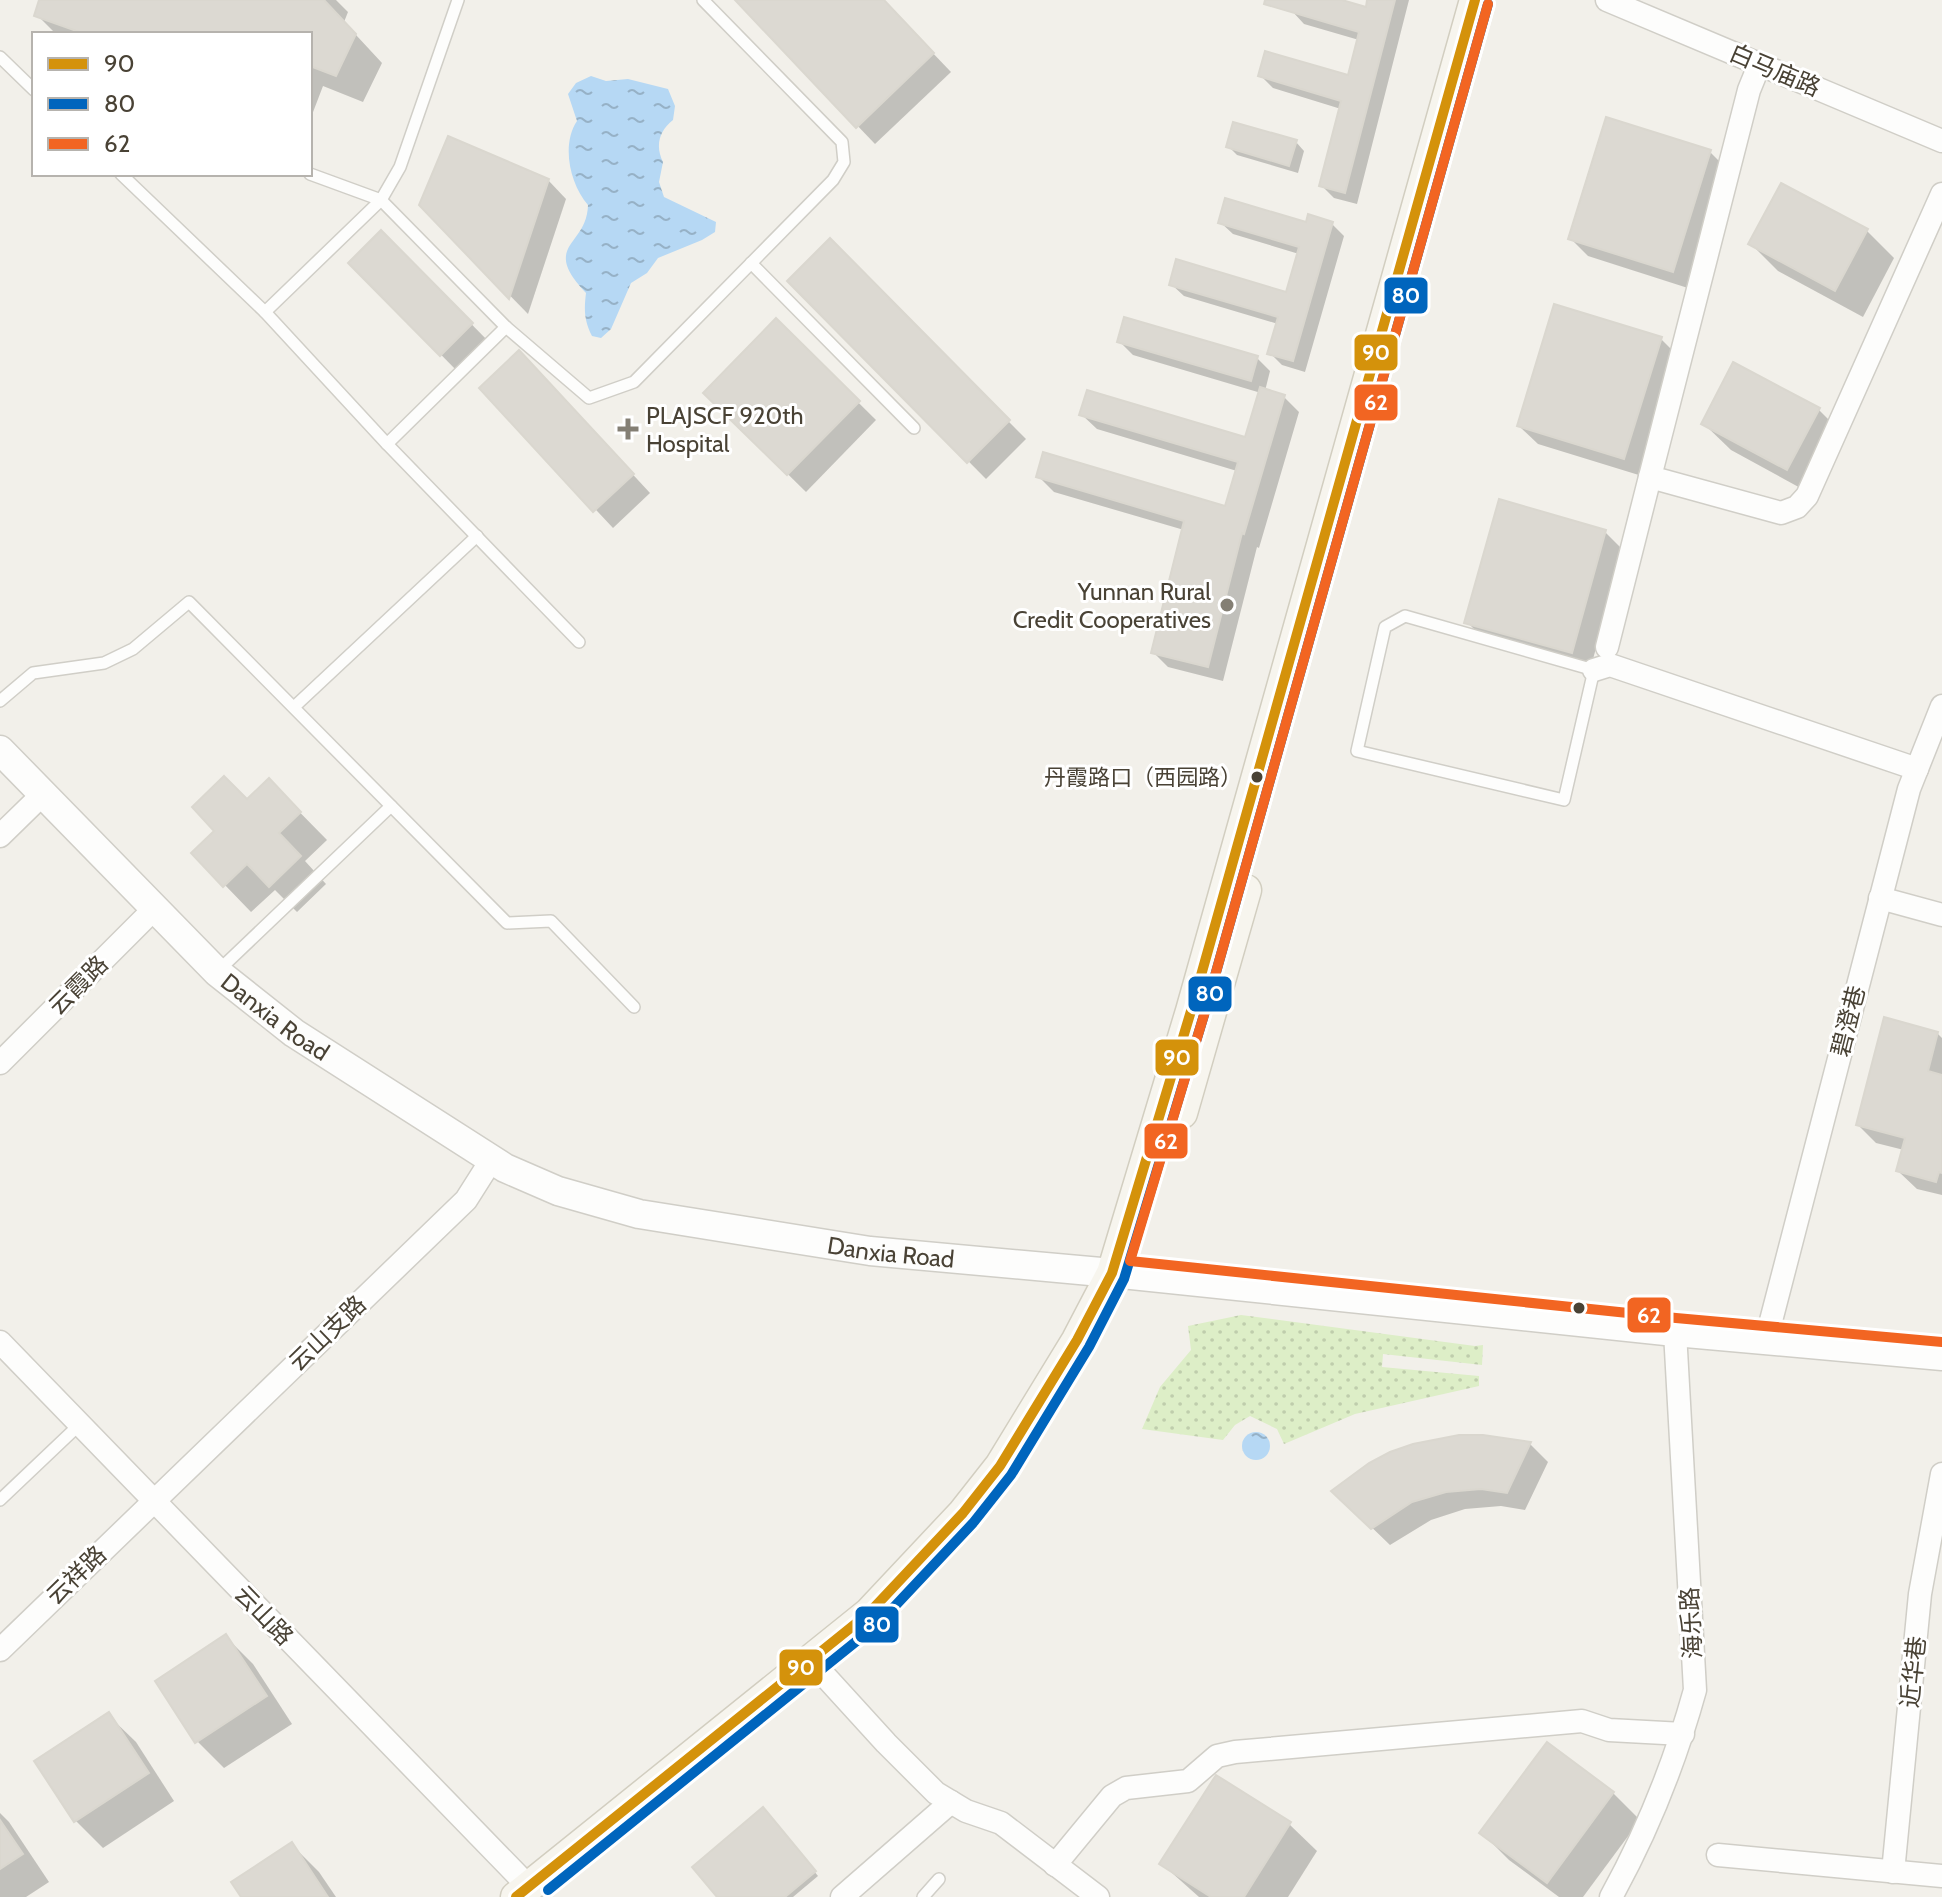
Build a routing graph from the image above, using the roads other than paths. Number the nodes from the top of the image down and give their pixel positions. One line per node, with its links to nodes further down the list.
1 (458, 0): 13 (lane)
2 (703, 0): 14 (lane)
3 (1475, 0): 39 (main road)
4 (1495, 0): 39 (main road)
5 (1607, 0): 7 (street, 白马庙路)
6 (0, 57): 8 (lane)
7 (1760, 63): 9 (street, 白马庙路); 19 (street)
8 (32, 88)
9 (1942, 141)
10 (312, 175): 13 (lane)
11 (123, 176): 15 (lane)
12 (1942, 194): 19 (street)
13 (381, 200): 15 (lane); 16 (lane)
14 (751, 263): 16 (lane); 17 (lane)
15 (265, 312): 18 (lane)
16 (506, 327): 18 (lane)
17 (914, 428)
18 (387, 444): 20 (lane)
19 (1650, 477): 22 (street)
20 (477, 536): 21 (lane); 26 (lane)
21 (579, 642)
22 (1607, 647)
23 (1594, 670): 23 (lane); 28 (street)
24 (0, 701): 26 (lane)
25 (1942, 706): 28 (street, 碧澄巷)
26 (294, 707): 30 (lane)
27 (0, 750): 29 (street, Danxia Road)
28 (1917, 769): 32 (street, 碧澄巷)
29 (43, 794): 31 (street); 33 (street, Danxia Road)
30 (391, 806): 35 (lane); 36 (lane)
31 (0, 836)
32 (1880, 898): 34 (street); 41 (street, 碧澄巷)
33 (155, 908): 35 (street, Danxia Road); 37 (street, 云霞路)
34 (1942, 915)
35 (217, 972): 38 (street, Danxia Road)
36 (634, 1007)
37 (0, 1063)
38 (492, 1159): 39 (street, Danxia Road); 47 (street, 云山支路)
39 (1122, 1274): 40 (street, Danxia Road); 49 (main road); 57 (main road)
40 (1675, 1332): 41 (street, Danxia Road); 50 (street, 海乐路)
41 (1766, 1340): 43 (street, Danxia Road)
42 (0, 1342): 44 (street, 云山路)
43 (1942, 1356)
44 (79, 1425): 46 (lane); 47 (street, 云山路)
45 (1942, 1474): 54 (street, 近华巷)
46 (0, 1500)
47 (153, 1501): 48 (street, 云祥路); 57 (street, 云山路)
48 (0, 1650)
49 (824, 1675): 51 (street); 57 (main road)
50 (1683, 1734): 53 (street); 61 (street, 海乐路)
51 (951, 1802): 53 (street); 58 (street)
52 (1718, 1855): 54 (street)
53 (1055, 1865): 60 (street)
54 (1893, 1872): 55 (street)
55 (1942, 1876)
56 (939, 1879): 59 (lane)
57 (532, 1895)
58 (842, 1897)
59 (923, 1897)
60 (1098, 1897)
61 (1611, 1897)

